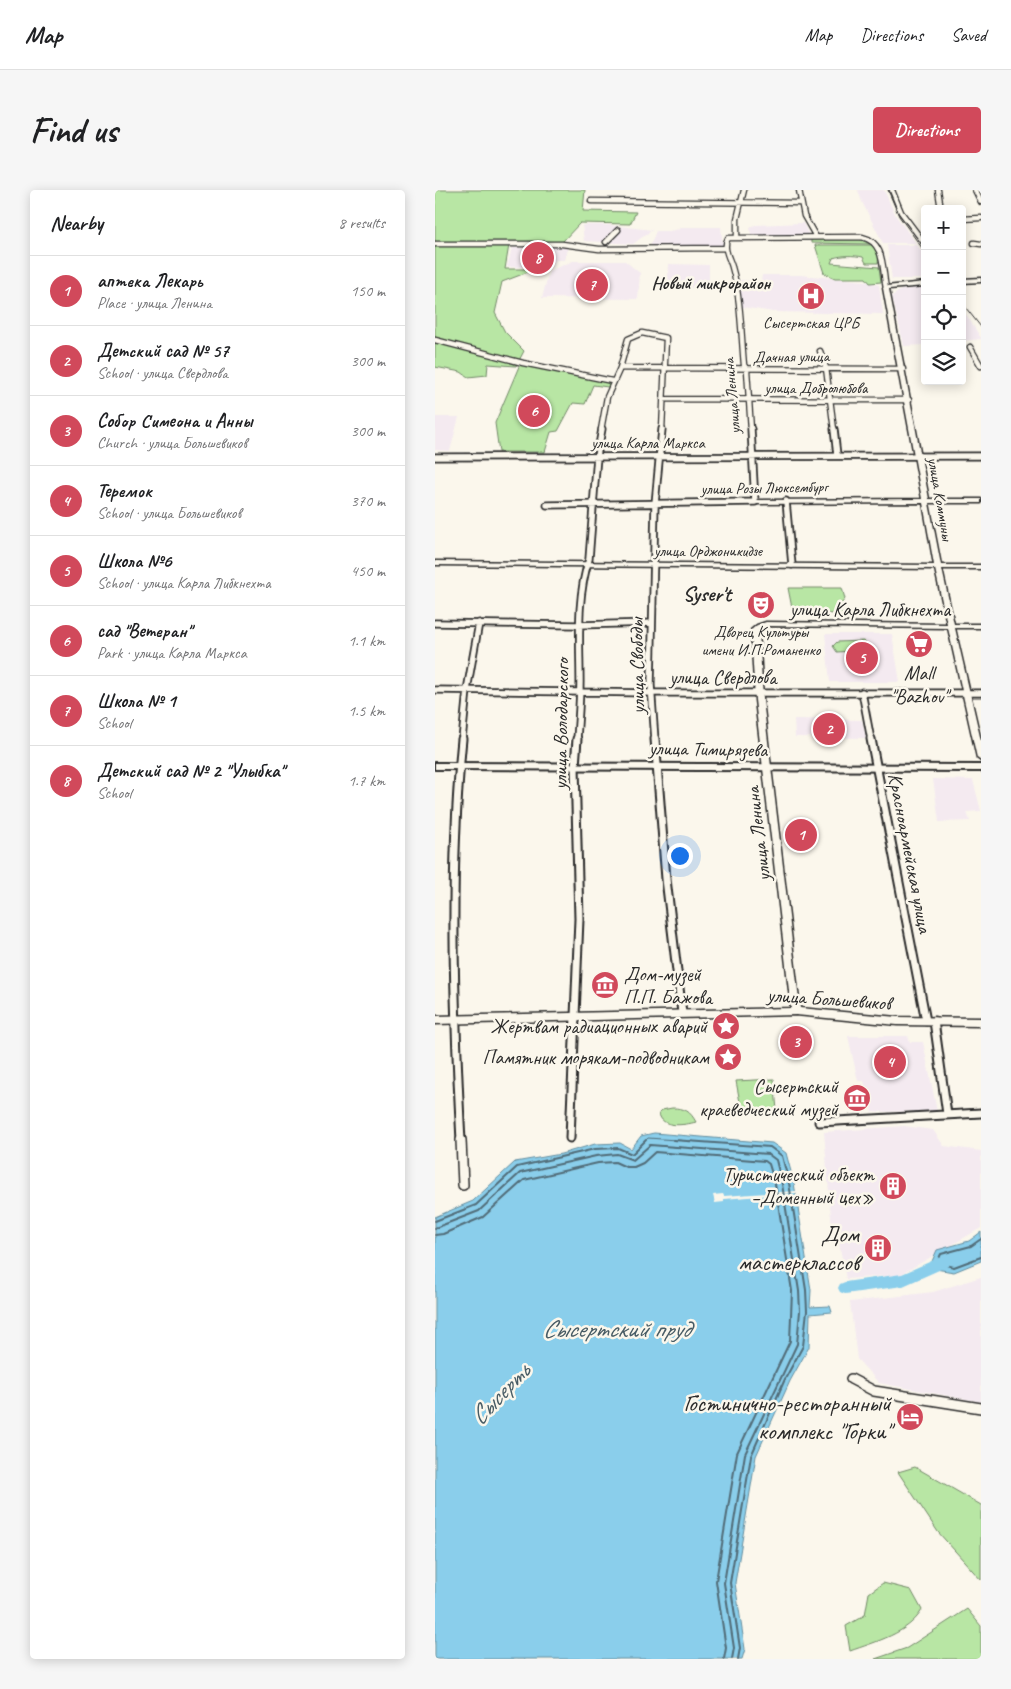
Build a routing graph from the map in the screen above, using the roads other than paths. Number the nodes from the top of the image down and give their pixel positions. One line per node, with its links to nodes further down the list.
1 (744, 190): 8 (street)
2 (799, 190): 9 (street)
3 (892, 190): 16 (street)
4 (939, 190): 10 (street)
5 (975, 190): 7 (street)
6 (591, 201): 8 (street)
7 (981, 202)
8 (740, 203): 9 (street); 14 (street)
9 (800, 203): 15 (street)
10 (941, 205)
11 (981, 218): 12 (street)
12 (966, 219)
13 (618, 230): 17 (street)
14 (737, 237): 15 (street); 21 (street)
15 (816, 237): 25 (street, улица Коммуны)
16 (921, 239)
17 (606, 242)
18 (974, 243): 20 (street)
19 (435, 244): 21 (street)
20 (981, 244)
21 (725, 248): 35 (street, улица Ленина)
22 (966, 280): 23 (street)
23 (981, 280)
24 (921, 284): 25 (street)
25 (886, 288): 34 (street, улица Коммуны)
26 (648, 332): 31 (street, улица Володарского); 32 (street, улица Свободы)
27 (435, 340): 36 (street)
28 (970, 347): 30 (street)
29 (820, 350): 33 (street)
30 (981, 366)
31 (620, 368): 32 (street, Дачная улица); 36 (street, улица Володарского)
32 (664, 368): 35 (street, Дачная улица); 37 (street, улица Свободы)
33 (826, 368): 34 (street, Дачная улица); 35 (street, Дачная улица); 39 (street)
34 (903, 369): 40 (street, улица Коммуны)
35 (747, 370): 38 (street, улица Ленина)
36 (612, 381): 45 (street, улица Володарского)
37 (663, 400): 38 (street, улица Добролюбова); 46 (street, улица Свободы)
38 (748, 400): 39 (street, улица Добролюбова); 41 (street, улица Ленина)
39 (829, 400): 40 (street, улица Добролюбова); 42 (street)
40 (909, 400): 43 (street, улица Коммуны)
41 (752, 455): 42 (street, улица Карла Маркса); 46 (street, улица Карла Маркса); 51 (street, улица Ленина)
42 (837, 455): 43 (street, улица Карла Маркса)
43 (918, 455): 47 (street, улица Карла Маркса); 49 (street, улица Коммуны)
44 (435, 456): 45 (street, улица Карла Маркса)
45 (597, 456): 46 (street, улица Карла Маркса); 54 (street, улица Володарского)
46 (661, 456): 52 (street, улица Свободы)
47 (981, 456)
48 (786, 501): 49 (street, улица Розы Люксембург); 51 (street, улица Розы Люксембург); 58 (street)
49 (926, 501): 50 (street, улица Розы Люксембург); 59 (street, улица Коммуны)
50 (981, 501)
51 (755, 502): 52 (street, улица Розы Люксембург)
52 (655, 504): 54 (street, улица Розы Люксембург); 57 (street, улица Свободы)
53 (547, 505): 54 (street, улица Розы Люксембург)
54 (595, 505): 56 (street, улица Володарского)
55 (435, 563): 56 (street, улица Орджоникидзе)
56 (589, 563): 57 (street, улица Орджоникидзе); 64 (street, улица Володарского)
57 (653, 564): 58 (street, улица Орджоникидзе); 63 (street, улица Свободы)
58 (792, 565): 59 (street, улица Орджоникидзе)
59 (938, 566): 60 (street, улица Орджоникидзе); 67 (street, улица Коммуны)
60 (981, 566)
61 (435, 623): 62 (street)
62 (479, 623): 64 (street); 69 (street)
63 (652, 623): 64 (street); 73 (street, улица Свободы)
64 (578, 625): 70 (street, улица Володарского)
65 (759, 626): 67 (street, улица Карла Либкнехта); 71 (street, улица Ленина)
66 (981, 626): 67 (street, улица Карла Либкнехта)
67 (951, 627): 74 (street, улица Коммуны)
68 (435, 690): 69 (street, улица Свердлова)
69 (467, 690): 70 (street, улица Свердлова); 78 (street)
70 (580, 692): 73 (street, улица Свердлова); 79 (street, улица Володарского)
71 (758, 692): 72 (street, улица Свердлова); 73 (street, улица Свердлова); 81 (street, улица Ленина)
72 (862, 692): 74 (street, улица Свердлова); 82 (street, Красноармейская улица)
73 (653, 693): 80 (street, улица Свободы)
74 (968, 693): 75 (street, улица Свердлова); 76 (street, улица Коммуны)
75 (981, 693)
76 (981, 758)
77 (435, 766): 78 (main road, улица Тимирязева)
78 (460, 766): 79 (main road, улица Тимирязева); 87 (street)
79 (575, 766): 80 (main road, улица Тимирязева); 86 (street, улица Володарского)
80 (656, 766): 81 (main road, улица Тимирязева); 85 (street, улица Свободы)
81 (768, 767): 82 (main road, улица Тимирязева); 84 (street, улица Ленина)
82 (877, 768): 83 (main road, улица Тимирязева); 89 (street, Красноармейская улица)
83 (981, 768)
84 (796, 1010): 85 (street, улица Большевиков); 89 (street, улица Большевиков)
85 (682, 1013): 86 (street, улица Большевиков)
86 (575, 1015): 87 (street, улица Большевиков); 94 (street, улица Володарского)
87 (455, 1019): 88 (street, улица Большевиков); 95 (street)
88 (435, 1020)
89 (930, 1021): 90 (street, улица Большевиков); 91 (street, Красноармейская улица)
90 (981, 1022)
91 (947, 1114): 92 (street); 93 (street)
92 (981, 1114)
93 (819, 1122)
94 (569, 1138)
95 (463, 1185)
96 (851, 1379): 97 (street)
97 (981, 1408)

